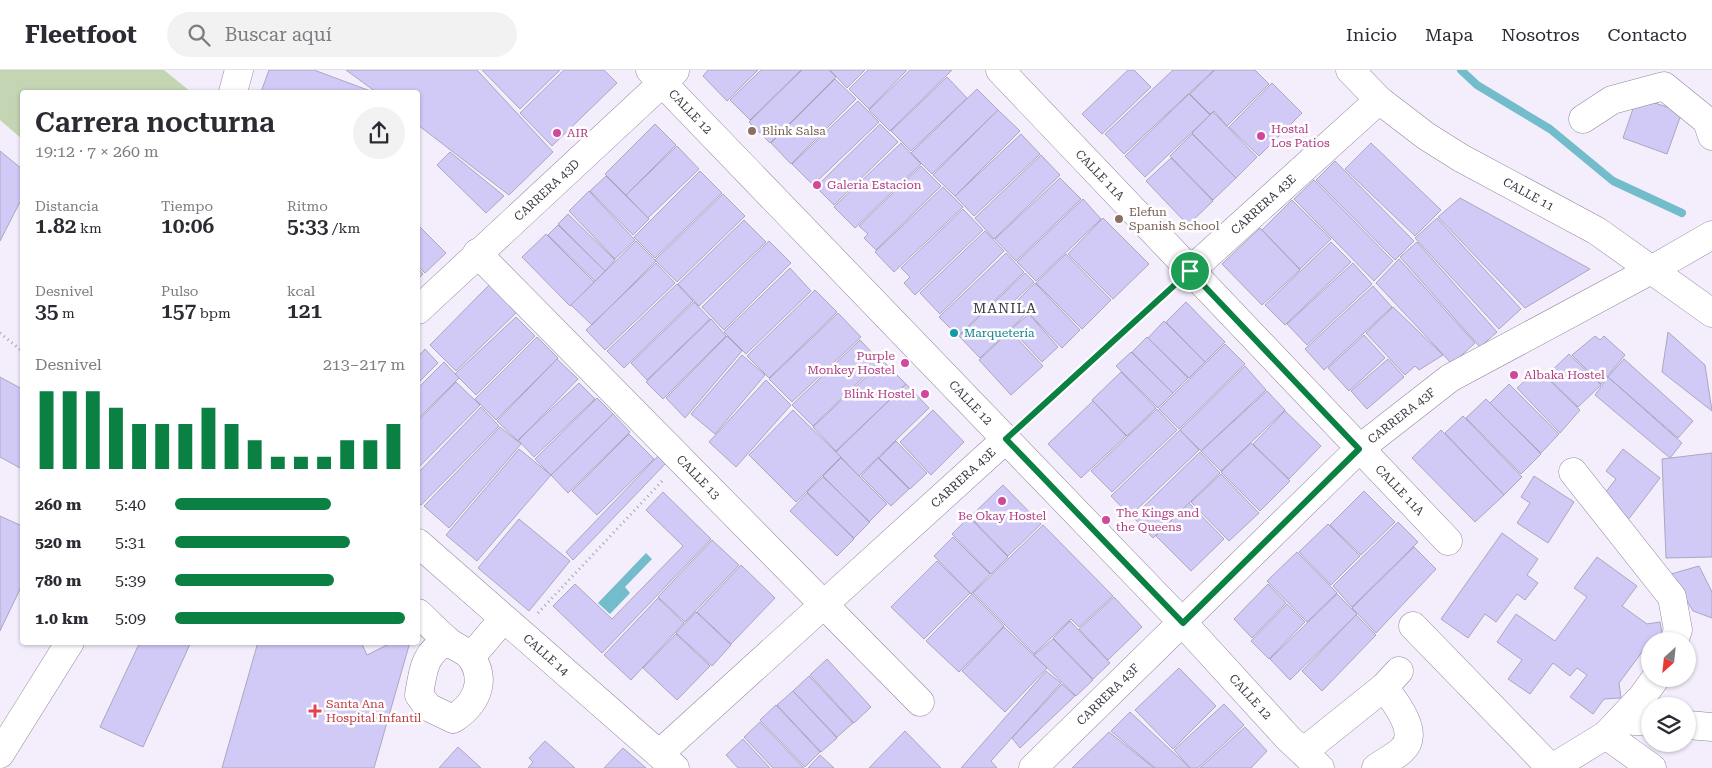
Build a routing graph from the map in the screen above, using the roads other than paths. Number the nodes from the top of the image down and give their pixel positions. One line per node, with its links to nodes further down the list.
1 (239, 70): 5 (street)
2 (1000, 70): 12 (street, CALLE 11A)
3 (1350, 70): 6 (street, CALLE 11)
4 (663, 74): 10 (street, CARRERA 43D); 15 (street, CALLE 12)
5 (234, 90)
6 (1378, 100): 11 (street, CALLE 11); 12 (street, CARRERA 43E)
7 (1583, 119): 8 (street)
8 (1712, 136)
9 (1712, 235): 11 (street, CARRERA 43F)
10 (477, 253): 13 (street, CARRERA 43D); 20 (street, CALLE 13)
11 (1653, 270): 14 (street, CALLE 11); 16 (street, CARRERA 43F)
12 (1190, 271): 16 (street, CALLE 11A)
13 (420, 308)
14 (1712, 313)
15 (1006, 439): 20 (street, CARRERA 43E); 22 (street, CALLE 12)
16 (1359, 449): 18 (street, CALLE 11A); 22 (street, CARRERA 43F)
17 (1573, 472): 25 (street)
18 (1448, 540)
19 (420, 545): 23 (street, CALLE 14)
20 (824, 604): 30 (street, CALLE 13); 37 (street, CARRERA 43E)
21 (420, 615): 26 (street)
22 (1183, 623): 36 (street, CALLE 12); 38 (street, CARRERA 43F)
23 (511, 626): 28 (street); 37 (street, CALLE 14)
24 (1413, 626): 40 (street)
25 (1677, 632)
26 (448, 642): 28 (street); 28 (street)
27 (68, 645): 35 (street)
28 (471, 657)
29 (1647, 688): 33 (street)
30 (920, 702)
31 (1641, 723): 33 (street)
32 (1696, 727): 34 (street)
33 (1613, 728): 40 (street); 41 (street)
34 (1712, 728)
35 (0, 754)
36 (1309, 758): 39 (street)
37 (667, 761)
38 (1033, 768)
39 (1376, 768)
40 (1552, 768)
41 (1652, 768)

